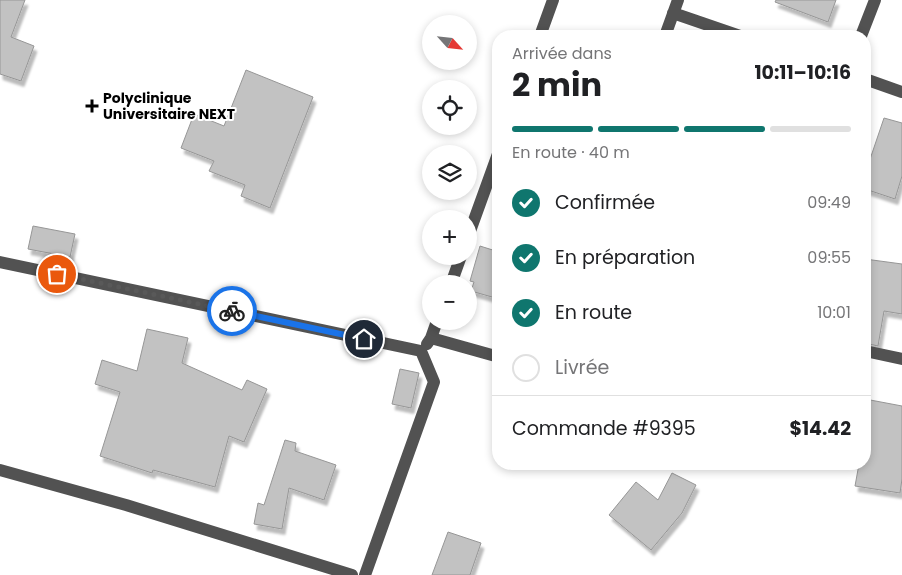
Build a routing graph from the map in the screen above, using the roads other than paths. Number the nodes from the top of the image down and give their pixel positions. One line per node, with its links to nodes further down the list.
1 (554, 0): 5 (street)
2 (678, 0): 4 (street)
3 (875, 0): 8 (street)
4 (673, 13): 6 (street); 7 (street)
5 (542, 30)
6 (667, 30)
7 (723, 30)
8 (863, 30)
9 (871, 81): 10 (street)
10 (902, 92)
11 (492, 170): 12 (street)
12 (477, 212)
13 (0, 262): 16 (street)
14 (434, 330): 15 (street)
15 (431, 338): 16 (street); 18 (street)
16 (421, 351): 22 (street)
17 (871, 352): 19 (street)
18 (492, 355)
19 (902, 359)
20 (0, 470): 21 (street)
21 (352, 575)
22 (365, 575)

